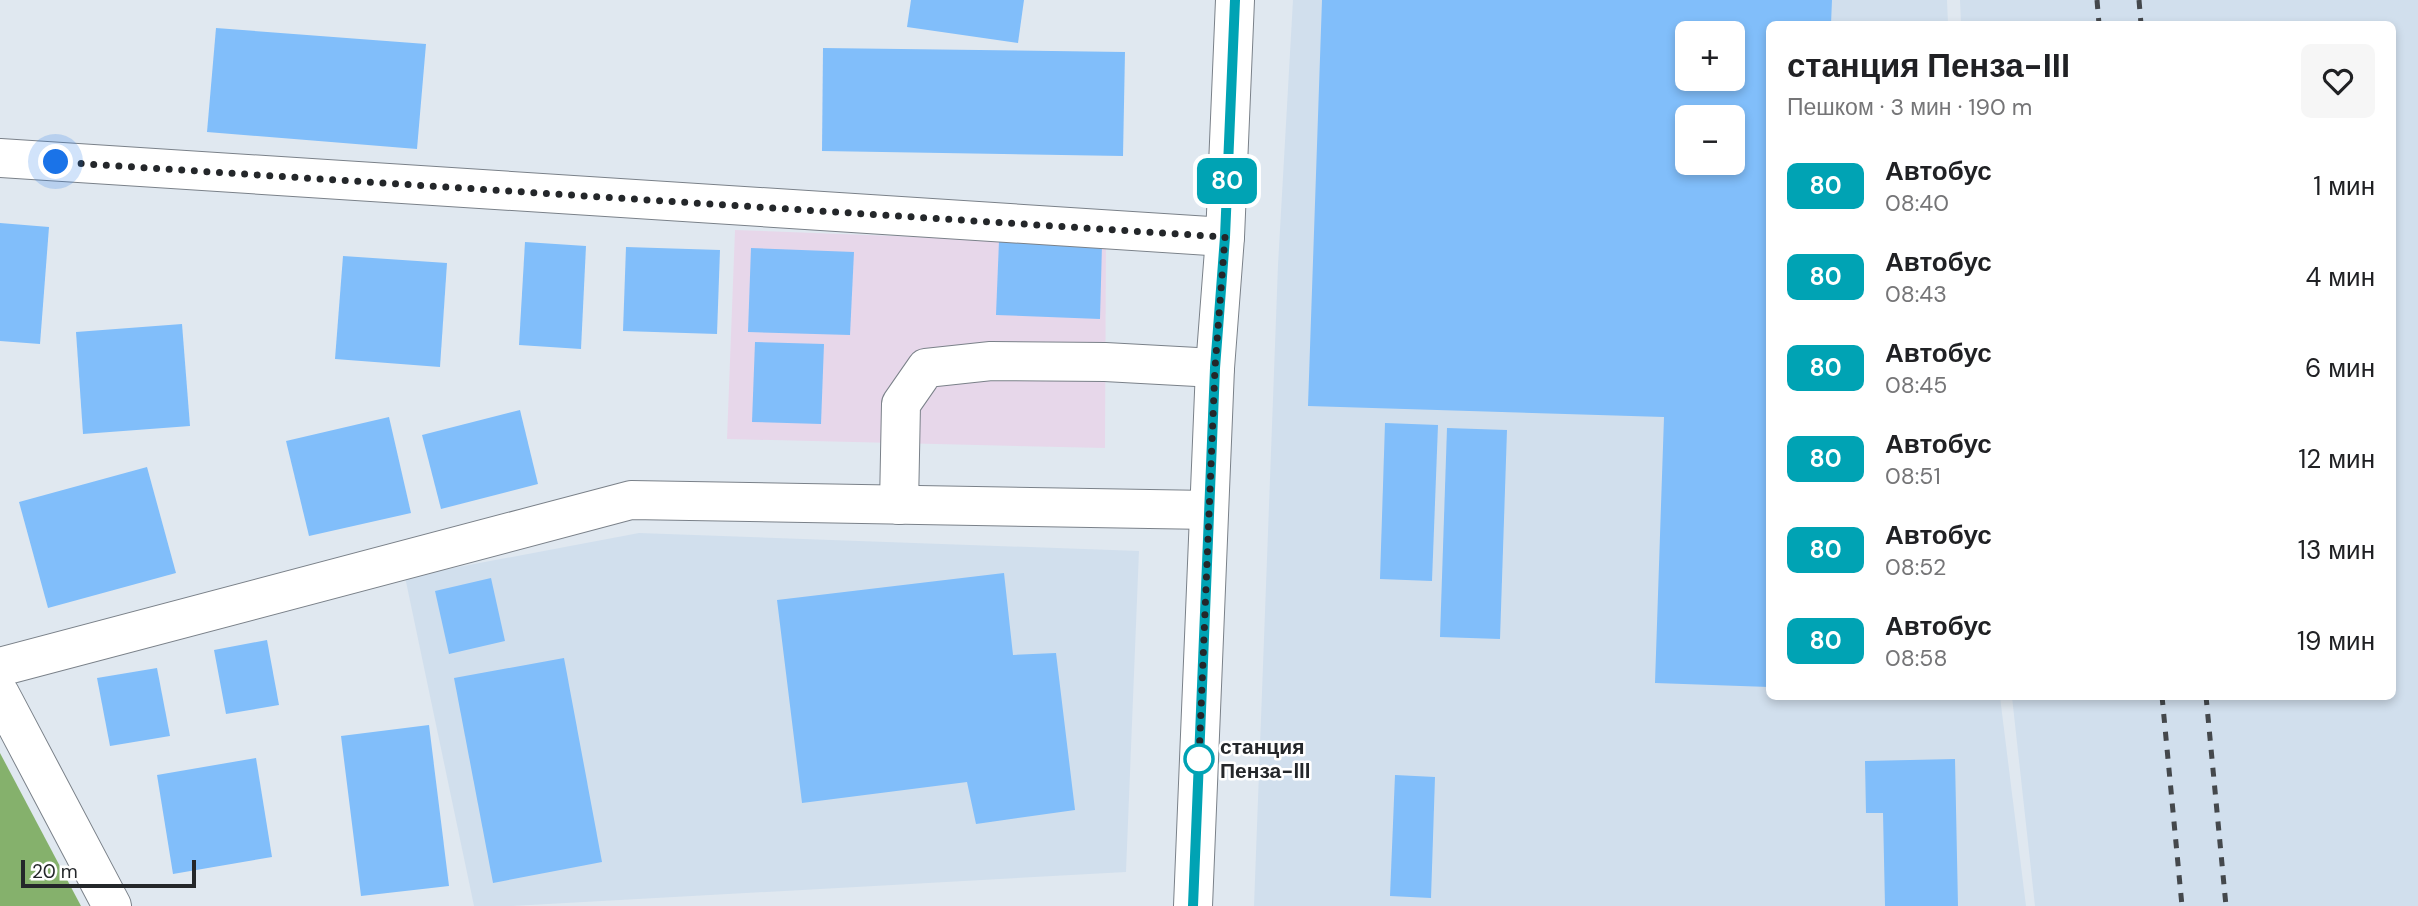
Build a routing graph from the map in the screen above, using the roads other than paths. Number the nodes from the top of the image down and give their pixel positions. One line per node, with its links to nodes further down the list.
1 (1235, 0): 3 (street)
2 (0, 158): 3 (street)
3 (1225, 237): 4 (street)
4 (1215, 368): 5 (street); 6 (street)
5 (899, 505): 6 (street); 7 (street)
6 (1209, 510): 10 (street)
7 (0, 667)
8 (0, 694): 9 (street)
9 (112, 906)
10 (1193, 906)

